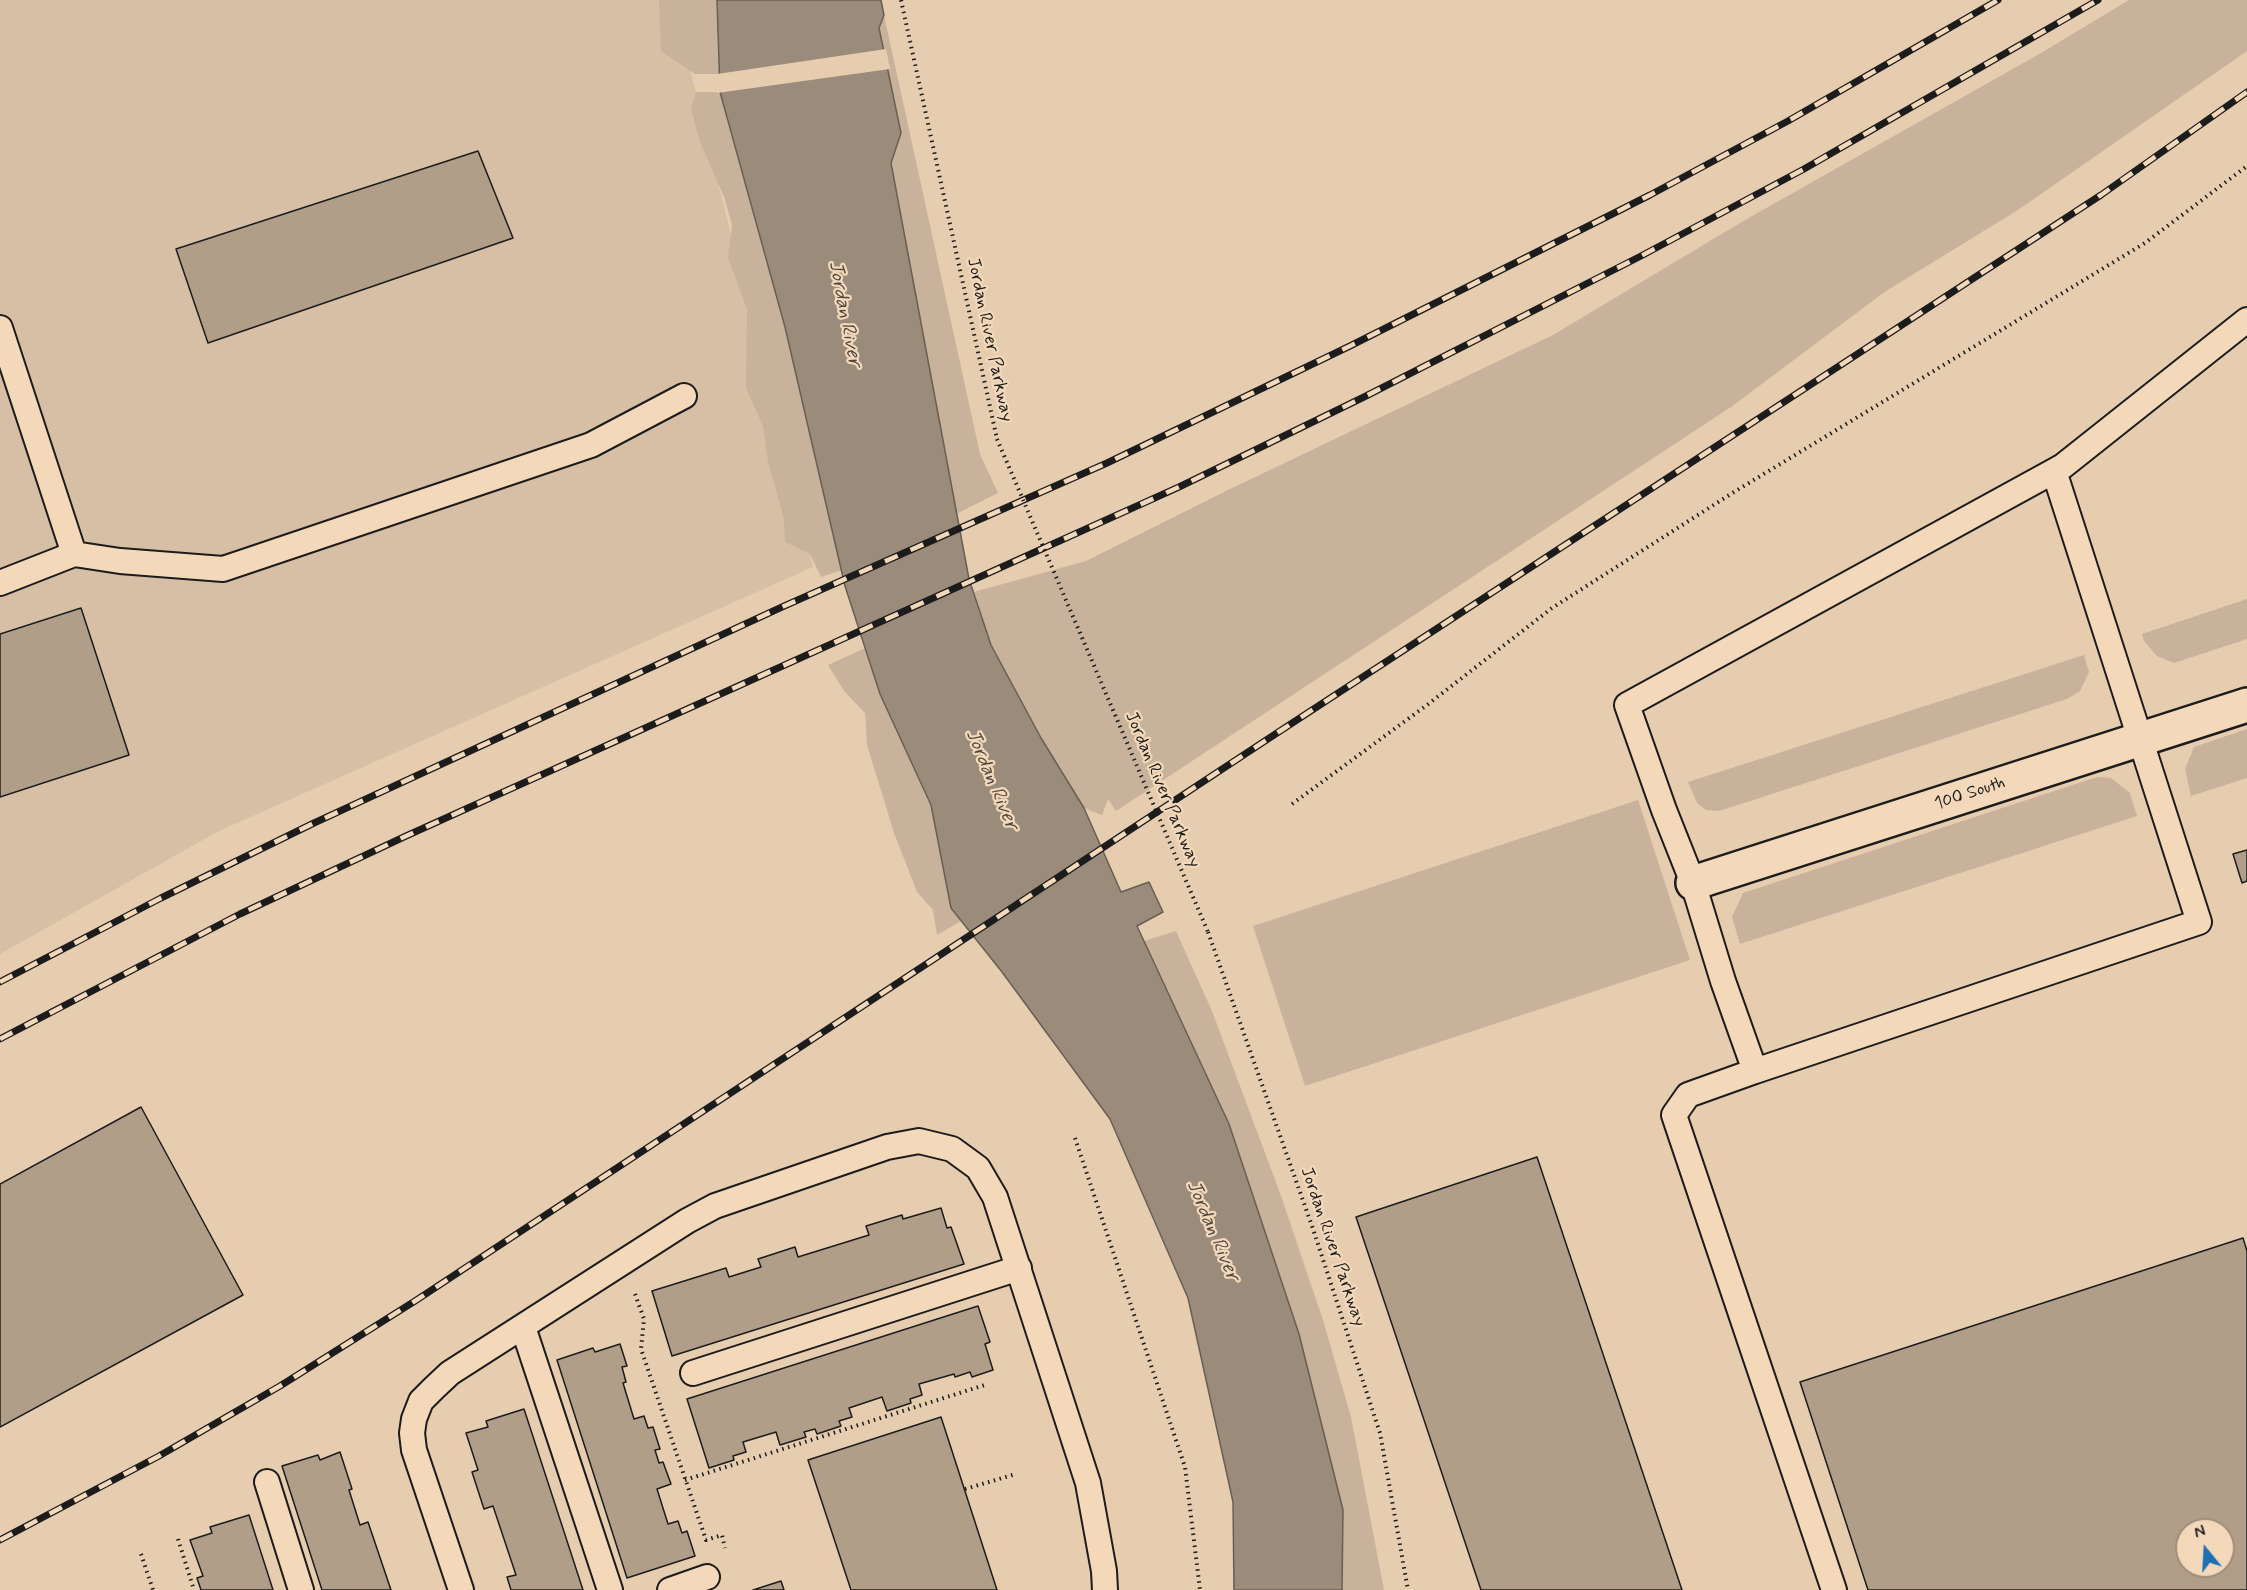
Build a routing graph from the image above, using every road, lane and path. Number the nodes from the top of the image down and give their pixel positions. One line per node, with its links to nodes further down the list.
1 (901, 0): 36 (path, Jordan River Parkway, bridge)
2 (2247, 166): 11 (path)
3 (2247, 320): 6 (lane)
4 (0, 328): 7 (lane)
5 (684, 396): 7 (lane)
6 (2054, 471): 10 (lane); 12 (lane)
7 (74, 554): 8 (lane)
8 (0, 583)
9 (2247, 705): 10 (street, 100 South)
10 (2139, 740): 12 (street, 100 South); 13 (lane)
11 (1292, 804)
12 (1694, 883): 13 (lane)
13 (1755, 1071): 37 (lane)
14 (1075, 1138): 35 (path)
15 (1019, 1268): 17 (lane); 18 (lane); 34 (lane)
16 (633, 1290): 21 (path)
17 (523, 1327): 31 (lane); 32 (lane)
18 (693, 1373)
19 (988, 1384): 21 (path)
20 (1016, 1474): 23 (path)
21 (685, 1480): 26 (path)
22 (267, 1482): 30 (lane)
23 (965, 1489)
24 (178, 1539): 29 (path)
25 (141, 1554): 28 (path)
26 (729, 1557)
27 (706, 1577): 33 (lane)
28 (153, 1590)
29 (194, 1590)
30 (301, 1590)
31 (461, 1590)
32 (610, 1590)
33 (670, 1590)
34 (1105, 1590)
35 (1200, 1590)
36 (1408, 1590)
37 (1834, 1590)

